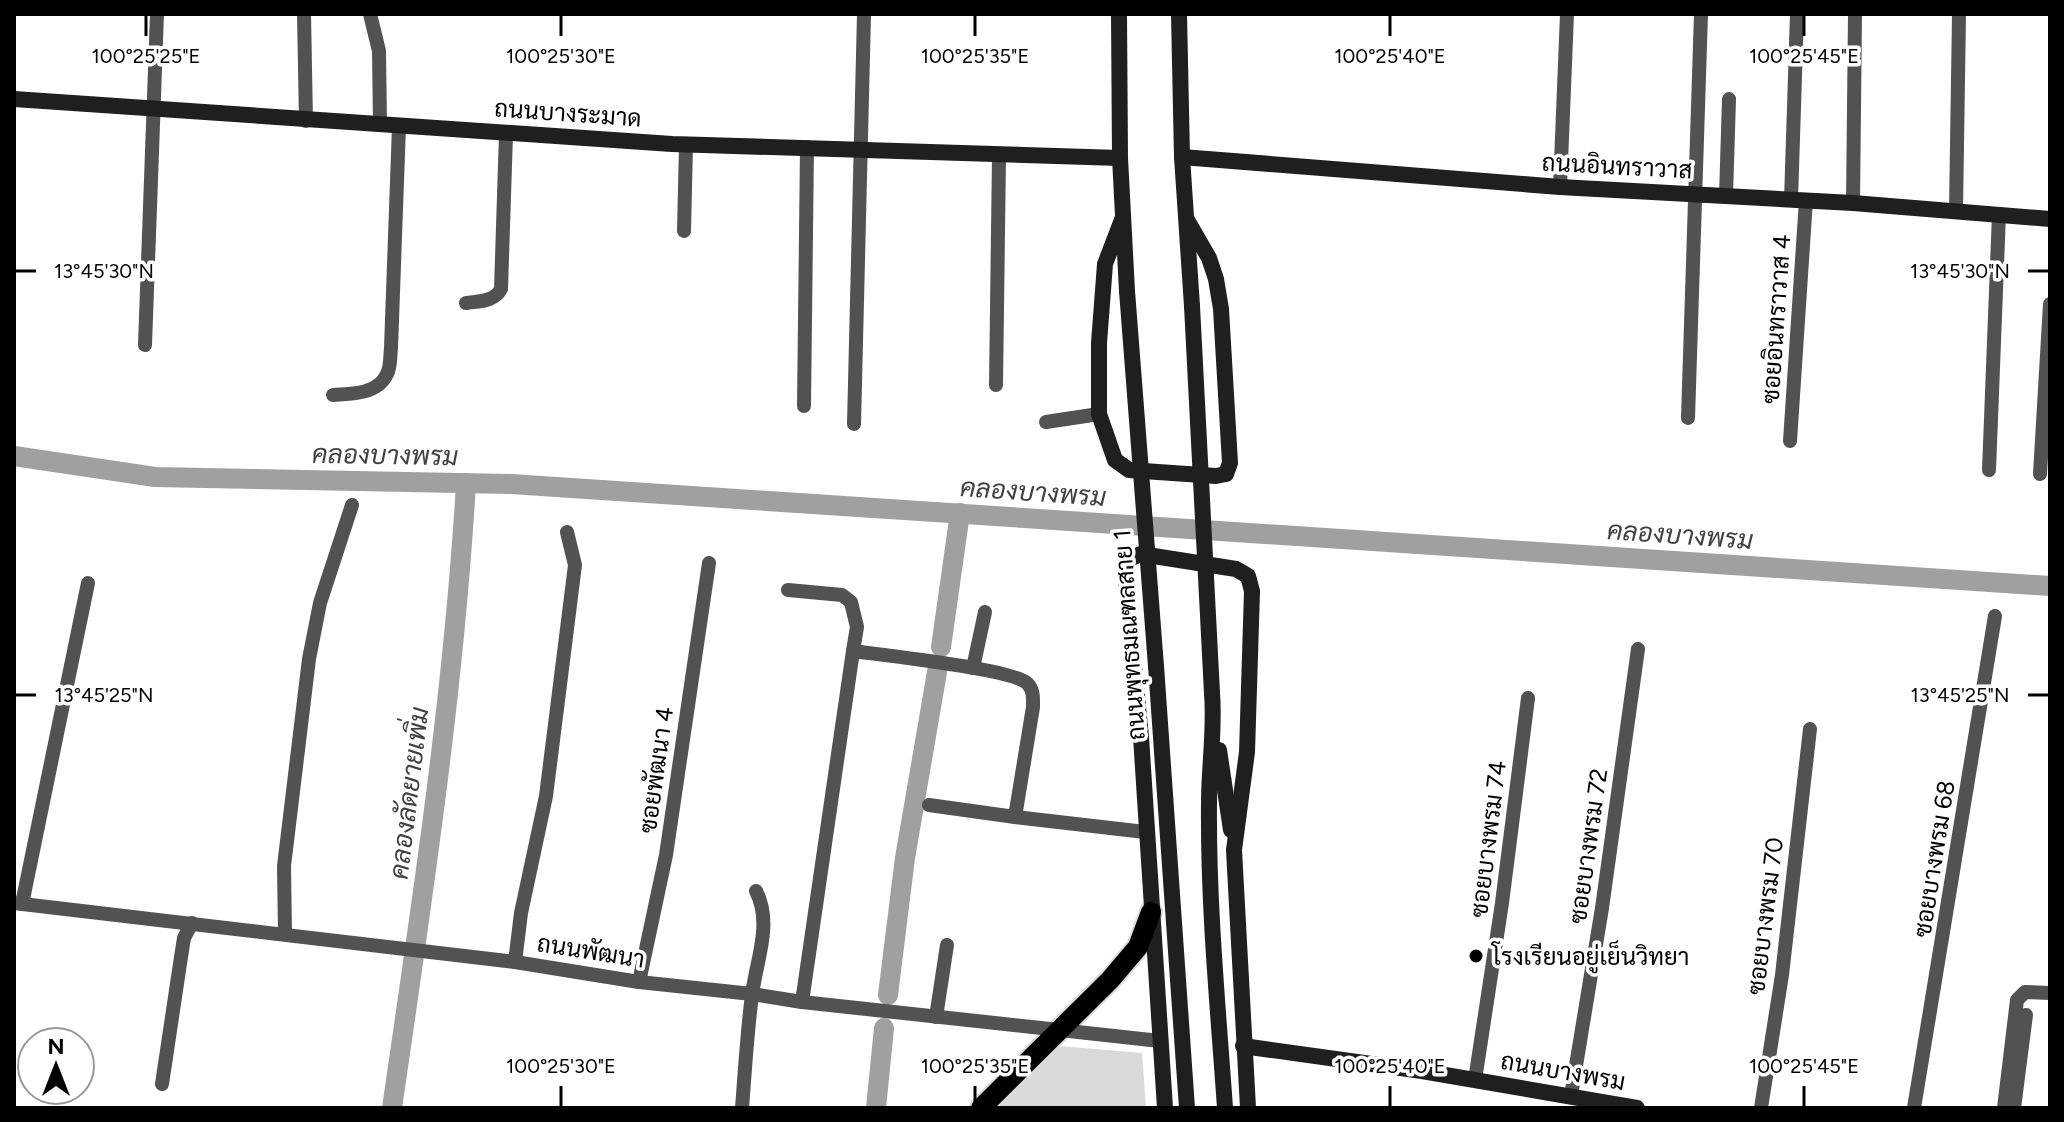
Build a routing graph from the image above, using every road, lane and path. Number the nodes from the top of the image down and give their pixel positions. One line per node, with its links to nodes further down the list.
1 (157, 14): 14 (street)
2 (304, 14): 15 (street)
3 (370, 14): 16 (street)
4 (864, 14): 21 (street)
5 (1119, 14): 24 (main road, ถนนพุทธมณฑลสาย 1)
6 (1179, 14): 23 (main road)
7 (1567, 14): 25 (street)
8 (1701, 14): 26 (street)
9 (1797, 14): 28 (street, ซอยอินทราวาส 4)
10 (1855, 14): 29 (street)
11 (1959, 14): 30 (street)
12 (14, 99): 14 (main road, ถนนบางระมาด)
13 (1729, 99): 27 (street)
14 (153, 110): 15 (main road, ถนนบางระมาด); 38 (street)
15 (306, 121): 16 (main road, ถนนบางระมาด)
16 (380, 125): 17 (main road, ถนนบางระมาด)
17 (399, 126): 18 (main road, ถนนบางระมาด); 40 (street)
18 (506, 134): 19 (main road, ถนนบางระมาด); 36 (street)
19 (686, 145): 20 (main road, ถนนบางระมาด); 35 (street)
20 (807, 147): 21 (main road, ถนนบางระมาด); 41 (street)
21 (862, 149): 22 (main road, ถนนบางระมาด); 45 (street)
22 (999, 156): 24 (main road, ถนนบางระมาด); 39 (street)
23 (1182, 157): 25 (main road, ถนนอินทราวาส); 34 (main road)
24 (1120, 158): 32 (main road, ถนนพุทธมณฑลสาย 1)
25 (1560, 187): 26 (main road, ถนนอินทราวาส)
26 (1696, 194): 27 (main road, ถนนอินทราวาส); 43 (street)
27 (1726, 196): 28 (main road, ถนนอินทราวาส)
28 (1798, 200): 29 (main road, ถนนอินทราวาส); 46 (street, ซอยอินทราวาส 4)
29 (1853, 203): 30 (main road, ถนนอินทราวาส)
30 (1956, 211): 31 (main road, ถนนอินทราวาส)
31 (1999, 214): 33 (main road, ถนนอินทราวาส); 47 (street)
32 (1123, 217): 42 (main road); 62 (main road, ถนนพุทธมณฑลสาย 1, bridge)
33 (2050, 219)
34 (1187, 220): 42 (main road); 60 (main road, bridge)
35 (684, 231)
36 (466, 303)
37 (2050, 304): 48 (street)
38 (145, 345)
39 (996, 385)
40 (333, 395)
41 (804, 406)
42 (1099, 414): 44 (street)
43 (1688, 418)
44 (1046, 422)
45 (854, 424)
46 (1790, 441)
47 (1989, 470)
48 (2040, 474)
49 (352, 505): 72 (street)
50 (567, 532): 74 (street)
51 (709, 563): 75 (street, ซอยพัฒนา 4)
52 (88, 583): 69 (street)
53 (788, 590): 57 (street)
54 (985, 612): 58 (street)
55 (1995, 616): 95 (street, ซอยบางพรม 68)
56 (1638, 649): 86 (street, ซอยบางพรม 72)
57 (853, 651): 58 (street); 78 (street)
58 (973, 668): 64 (street)
59 (1528, 698): 84 (street, ซอยบางพรม 74)
60 (1214, 721): 66 (main road); 91 (main road)
61 (1810, 729): 94 (street, ซอยบางพรม 70)
62 (1164, 780): 67 (main road); 90 (main road, ถนนพุทธมณฑลสาย 1)
63 (929, 805): 64 (street)
64 (1015, 817): 65 (street)
65 (1145, 832): 66 (main road); 67 (main road)
66 (1234, 850): 83 (main road)
67 (1148, 865): 70 (main road)
68 (756, 891): 77 (street)
69 (18, 904): 71 (street, ถนนพัฒนา)
70 (1151, 912): 81 (main road); 82 (main road)
71 (192, 923): 72 (street, ถนนพัฒนา); 85 (street)
72 (285, 933): 74 (street, ถนนพัฒนา)
73 (947, 945): 80 (street)
74 (515, 962): 75 (street, ถนนพัฒนา)
75 (639, 982): 77 (street, ถนนพัฒนา)
76 (2050, 993): 96 (street)
77 (752, 994): 78 (street, ถนนพัฒนา); 87 (street)
78 (802, 1002): 80 (street, ถนนพัฒนา)
79 (2026, 1015): 97 (street)
80 (936, 1017): 81 (street, ถนนพัฒนา)
81 (1057, 1030): 82 (street, ถนนพัฒนา); 88 (main road)
82 (1160, 1041): 89 (main road)
83 (1243, 1046): 84 (main road, ถนนบางพรม); 92 (main road)
84 (1475, 1080): 86 (main road, ถนนบางพรม)
85 (162, 1084)
86 (1571, 1096): 93 (main road, ถนนบางพรม)
87 (742, 1108)
88 (981, 1108)
89 (1165, 1108)
90 (1187, 1108)
91 (1225, 1108)
92 (1248, 1108)
93 (1637, 1108)
94 (1761, 1108)
95 (1914, 1108)
96 (2004, 1108)
97 (2014, 1108)

